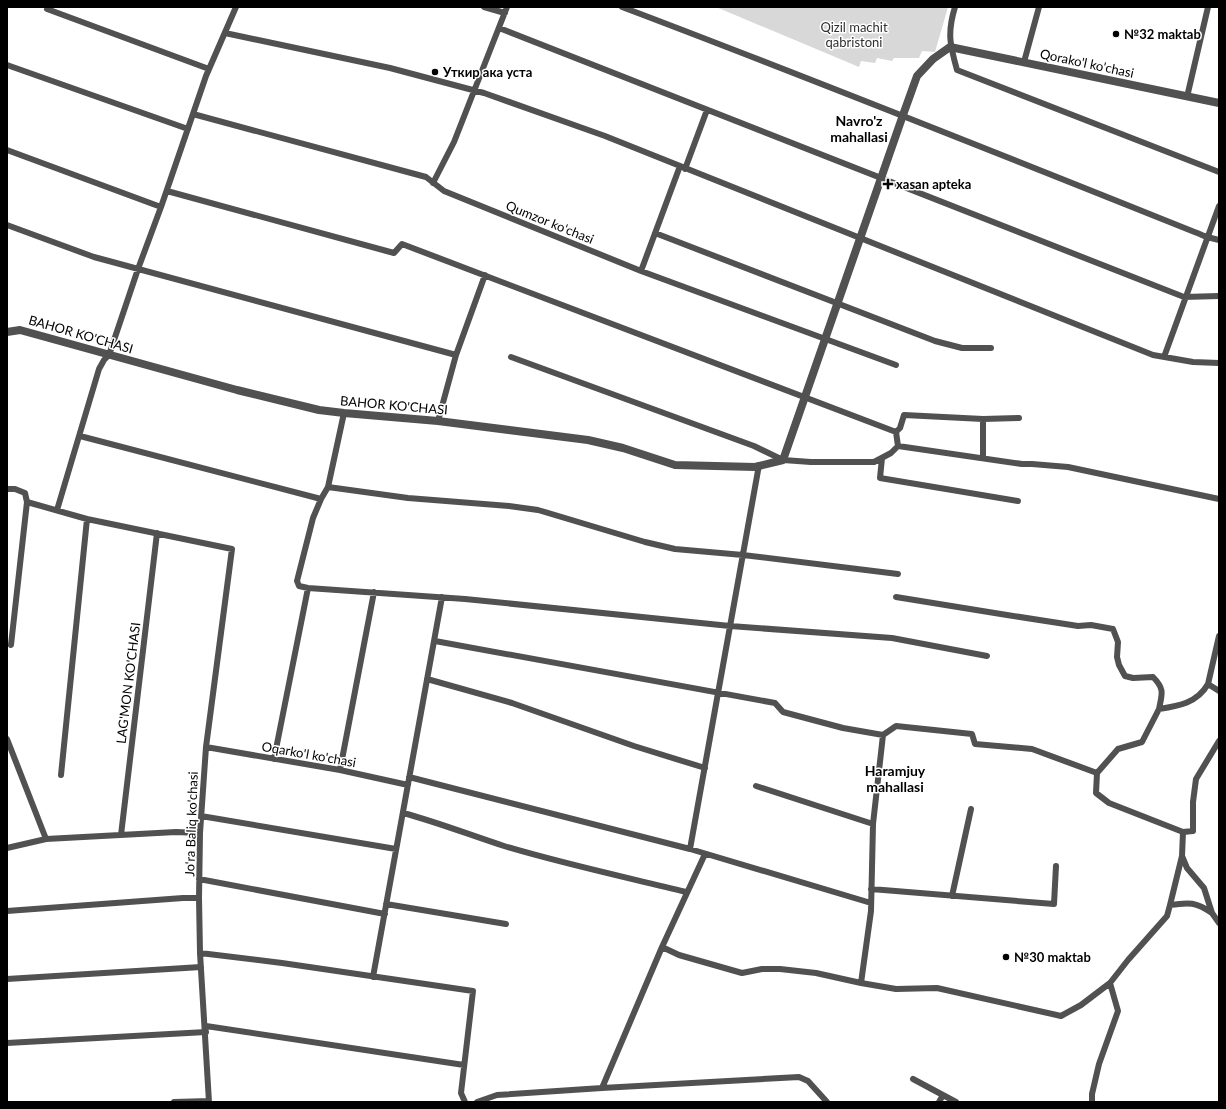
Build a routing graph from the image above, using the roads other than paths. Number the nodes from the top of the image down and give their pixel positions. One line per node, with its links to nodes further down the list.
1 (236, 7): 10 (street)
2 (484, 7): 8 (street)
3 (622, 7): 20 (street)
4 (955, 7): 11 (street)
5 (1039, 7): 12 (street)
6 (1208, 7): 16 (street)
7 (47, 9): 14 (street)
8 (506, 10): 9 (street)
9 (499, 28): 15 (street); 18 (street)
10 (225, 33): 14 (street); 15 (street)
11 (950, 47): 12 (street, Qorako'l ko'chasi); 20 (street); 24 (street)
12 (1024, 62): 16 (street, Qorako'l ko'chasi)
13 (7, 65): 21 (street)
14 (209, 69): 19 (street)
15 (474, 90): 23 (street); 26 (street)
16 (1187, 96): 17 (street, Qorako'l ko'chasi)
17 (1219, 103)
18 (707, 110): 23 (street); 25 (street)
19 (193, 114): 21 (street); 26 (street, Qumzor ko'chasi)
20 (903, 115): 25 (street); 32 (street)
21 (188, 129): 27 (street)
22 (7, 150): 29 (street)
23 (683, 168): 31 (street); 33 (street)
24 (1219, 172)
25 (881, 178): 33 (street); 39 (street)
26 (433, 182): 36 (street, Qumzor ko'chasi)
27 (167, 191): 29 (street); 37 (street)
28 (1219, 206): 32 (street)
29 (161, 207): 35 (street)
30 (7, 225): 35 (street)
31 (655, 233): 36 (street); 40 (street)
32 (1206, 237): 34 (street); 39 (street)
33 (860, 239): 40 (street); 47 (street)
34 (1219, 240)
35 (138, 269): 44 (street); 45 (street)
36 (641, 270): 42 (street, Qumzor ko'chasi)
37 (485, 275): 45 (street); 50 (street)
38 (1219, 296): 39 (street)
39 (1184, 297): 47 (street)
40 (838, 303): 42 (street); 43 (street)
41 (7, 332): 44 (street, BAHOR KO'CHASI)
42 (826, 339): 49 (street, Qumzor ko'chasi); 50 (street)
43 (991, 348)
44 (109, 355): 51 (street, BAHOR KO'CHASI); 56 (street)
45 (456, 355): 54 (street)
46 (511, 357): 60 (street)
47 (1164, 357): 48 (street)
48 (1219, 363)
49 (896, 366)
50 (806, 397): 55 (street); 60 (street)
51 (344, 413): 54 (street, BAHOR KO'CHASI); 62 (street)
52 (1019, 418): 53 (street)
53 (983, 419): 55 (street); 59 (street)
54 (438, 421): 61 (street, BAHOR KO'CHASI)
55 (896, 432): 57 (street)
56 (80, 436): 64 (street); 68 (street)
57 (898, 446): 58 (street); 59 (street)
58 (882, 458): 60 (street); 66 (street)
59 (983, 458): 65 (street)
60 (784, 460): 61 (street, BAHOR KO'CHASI)
61 (759, 465): 71 (street)
62 (328, 487): 64 (street); 71 (street)
63 (7, 489): 67 (street)
64 (321, 499): 73 (street)
65 (1219, 499)
66 (1018, 501)
67 (27, 502): 68 (street); 80 (street)
68 (57, 510): 69 (street)
69 (87, 519): 70 (street); 96 (street)
70 (157, 533): 91 (street, Jo'ra Baliq ko'chasi); 106 (street, LAG'MON KO'CHASI)
71 (743, 555): 72 (street); 77 (street)
72 (898, 574)
73 (308, 588): 74 (street); 92 (street)
74 (374, 592): 75 (street); 94 (street)
75 (442, 597): 77 (street); 79 (street)
76 (896, 597): 87 (street)
77 (730, 626): 82 (street); 86 (street)
78 (1219, 636): 81 (street)
79 (435, 641): 83 (street); 86 (street)
80 (11, 645)
81 (1218, 647): 84 (street)
82 (987, 656)
83 (427, 679): 93 (street); 97 (street)
84 (1208, 684): 85 (street); 87 (street)
85 (1219, 690)
86 (718, 693): 88 (street); 93 (street)
87 (1159, 709): 95 (street)
88 (883, 735): 95 (street); 103 (street)
89 (7, 739): 107 (street)
90 (1219, 741): 104 (street)
91 (206, 747): 92 (street, Oqarko'l ko'chasi); 102 (street, Jo'ra Baliq ko'chasi)
92 (274, 759): 94 (street, Oqarko'l ko'chasi)
93 (705, 768): 110 (street)
94 (340, 770): 98 (street, Oqarko'l ko'chasi)
95 (1097, 774): 104 (street)
96 (61, 775)
97 (409, 777): 98 (street); 110 (street)
98 (408, 785): 101 (street)
99 (756, 786): 103 (street)
100 (971, 809): 117 (street)
101 (403, 814): 109 (street); 116 (street)
102 (201, 816): 105 (street, Jo'ra Baliq ko'chasi); 109 (street)
103 (873, 824): 115 (street)
104 (1183, 832): 112 (street)
105 (200, 833): 106 (street); 114 (street, Jo'ra Baliq ko'chasi)
106 (121, 836): 107 (street)
107 (46, 839): 108 (street)
108 (7, 848)
109 (396, 849): 120 (street)
110 (690, 849): 111 (street)
111 (705, 854): 116 (street); 119 (street)
112 (1182, 856): 121 (street); 123 (street)
113 (1056, 866): 117 (street)
114 (199, 880): 118 (street, Jo'ra Baliq ko'chasi); 124 (street)
115 (871, 889): 117 (street); 119 (street)
116 (686, 892): 127 (street)
117 (952, 896)
118 (199, 898): 122 (street); 128 (street, Jo'ra Baliq ko'chasi)
119 (871, 903): 132 (street)
120 (386, 904): 124 (street); 126 (street)
121 (1170, 905): 123 (street); 133 (street)
122 (7, 911)
123 (1212, 913): 125 (street)
124 (385, 914): 130 (street)
125 (1219, 923)
126 (506, 924)
127 (662, 947): 132 (street); 138 (street)
128 (200, 953): 129 (street, Jo'ra Baliq ko'chasi); 130 (street)
129 (201, 967): 131 (street); 134 (street, Jo'ra Baliq ko'chasi)
130 (373, 977): 136 (street)
131 (7, 978)
132 (861, 983): 133 (street)
133 (1110, 983): 147 (street)
134 (206, 1029): 135 (street); 136 (street); 140 (street, Jo'ra Baliq ko'chasi)
135 (7, 1043)
136 (464, 1065): 142 (street)
137 (913, 1080): 139 (street)
138 (602, 1088): 143 (street); 144 (street)
139 (943, 1095): 145 (street); 146 (street)
140 (209, 1101): 141 (street)
141 (174, 1102)
142 (465, 1102)
143 (479, 1102)
144 (827, 1102)
145 (939, 1102)
146 (956, 1102)
147 (1092, 1102)

